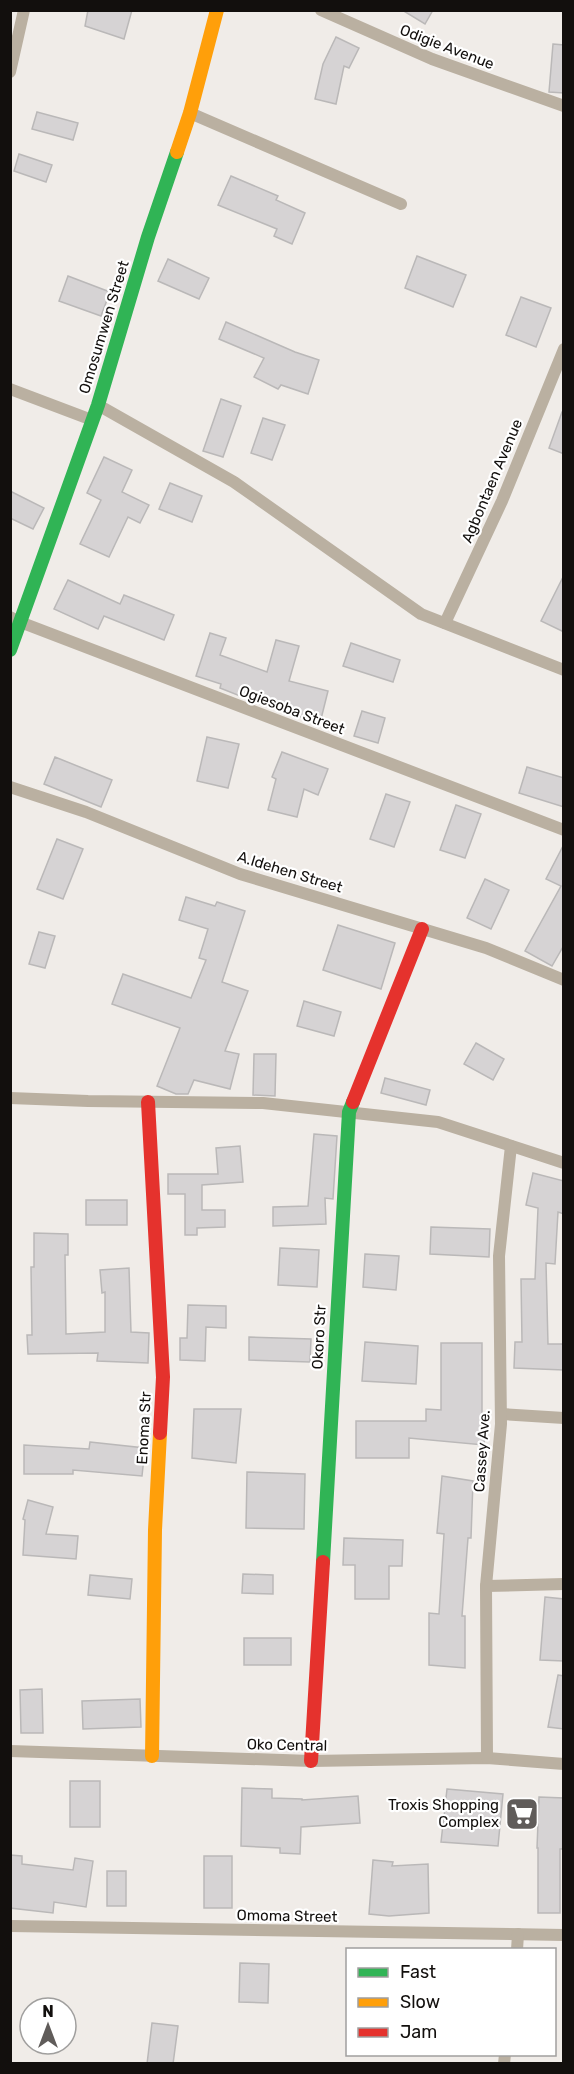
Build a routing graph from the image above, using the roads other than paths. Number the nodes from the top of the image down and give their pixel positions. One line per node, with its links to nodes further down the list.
1 (24, 10): 4 (street)
2 (218, 10): 6 (street, Omosumwen Street)
3 (321, 10): 5 (street, Odigie Avenue)
4 (10, 72)
5 (564, 106)
6 (190, 113): 7 (street); 10 (street, Omosumwen Street)
7 (401, 204)
8 (564, 349): 13 (street, Agbontaen Avenue)
9 (10, 388): 11 (street)
10 (98, 405): 11 (street, Omosumwen Street); 13 (street)
11 (92, 420): 12 (street, Omosumwen Street)
12 (15, 620): 14 (street, Omosumwen Street); 17 (street, Ogiesoba Street)
13 (445, 623): 15 (street)
14 (10, 650)
15 (564, 670)
16 (10, 787): 18 (street, A.Idehen Street)
17 (564, 830)
18 (422, 929): 19 (street, A.Idehen Street); 22 (street, Okoro Str)
19 (564, 980)
20 (10, 1098): 21 (street)
21 (148, 1102): 22 (street); 30 (street, Enoma Str)
22 (349, 1113): 23 (street); 32 (street, Okoro Str)
23 (511, 1146): 24 (street); 25 (street, Cassey Ave.)
24 (564, 1162)
25 (501, 1414): 26 (street); 28 (street, Cassey Ave.)
26 (564, 1418)
27 (564, 1584): 28 (street)
28 (486, 1586): 31 (street, Cassey Ave.)
29 (10, 1751): 30 (street, Oko Central)
30 (152, 1756): 32 (street, Oko Central)
31 (487, 1758): 32 (street, Oko Central); 33 (street, Oko Central)
32 (311, 1761)
33 (564, 1764)
34 (10, 1926): 35 (street, Omoma Street)
35 (518, 1934): 36 (street, Omoma Street); 37 (street)
36 (564, 1935)
37 (517, 1948)

